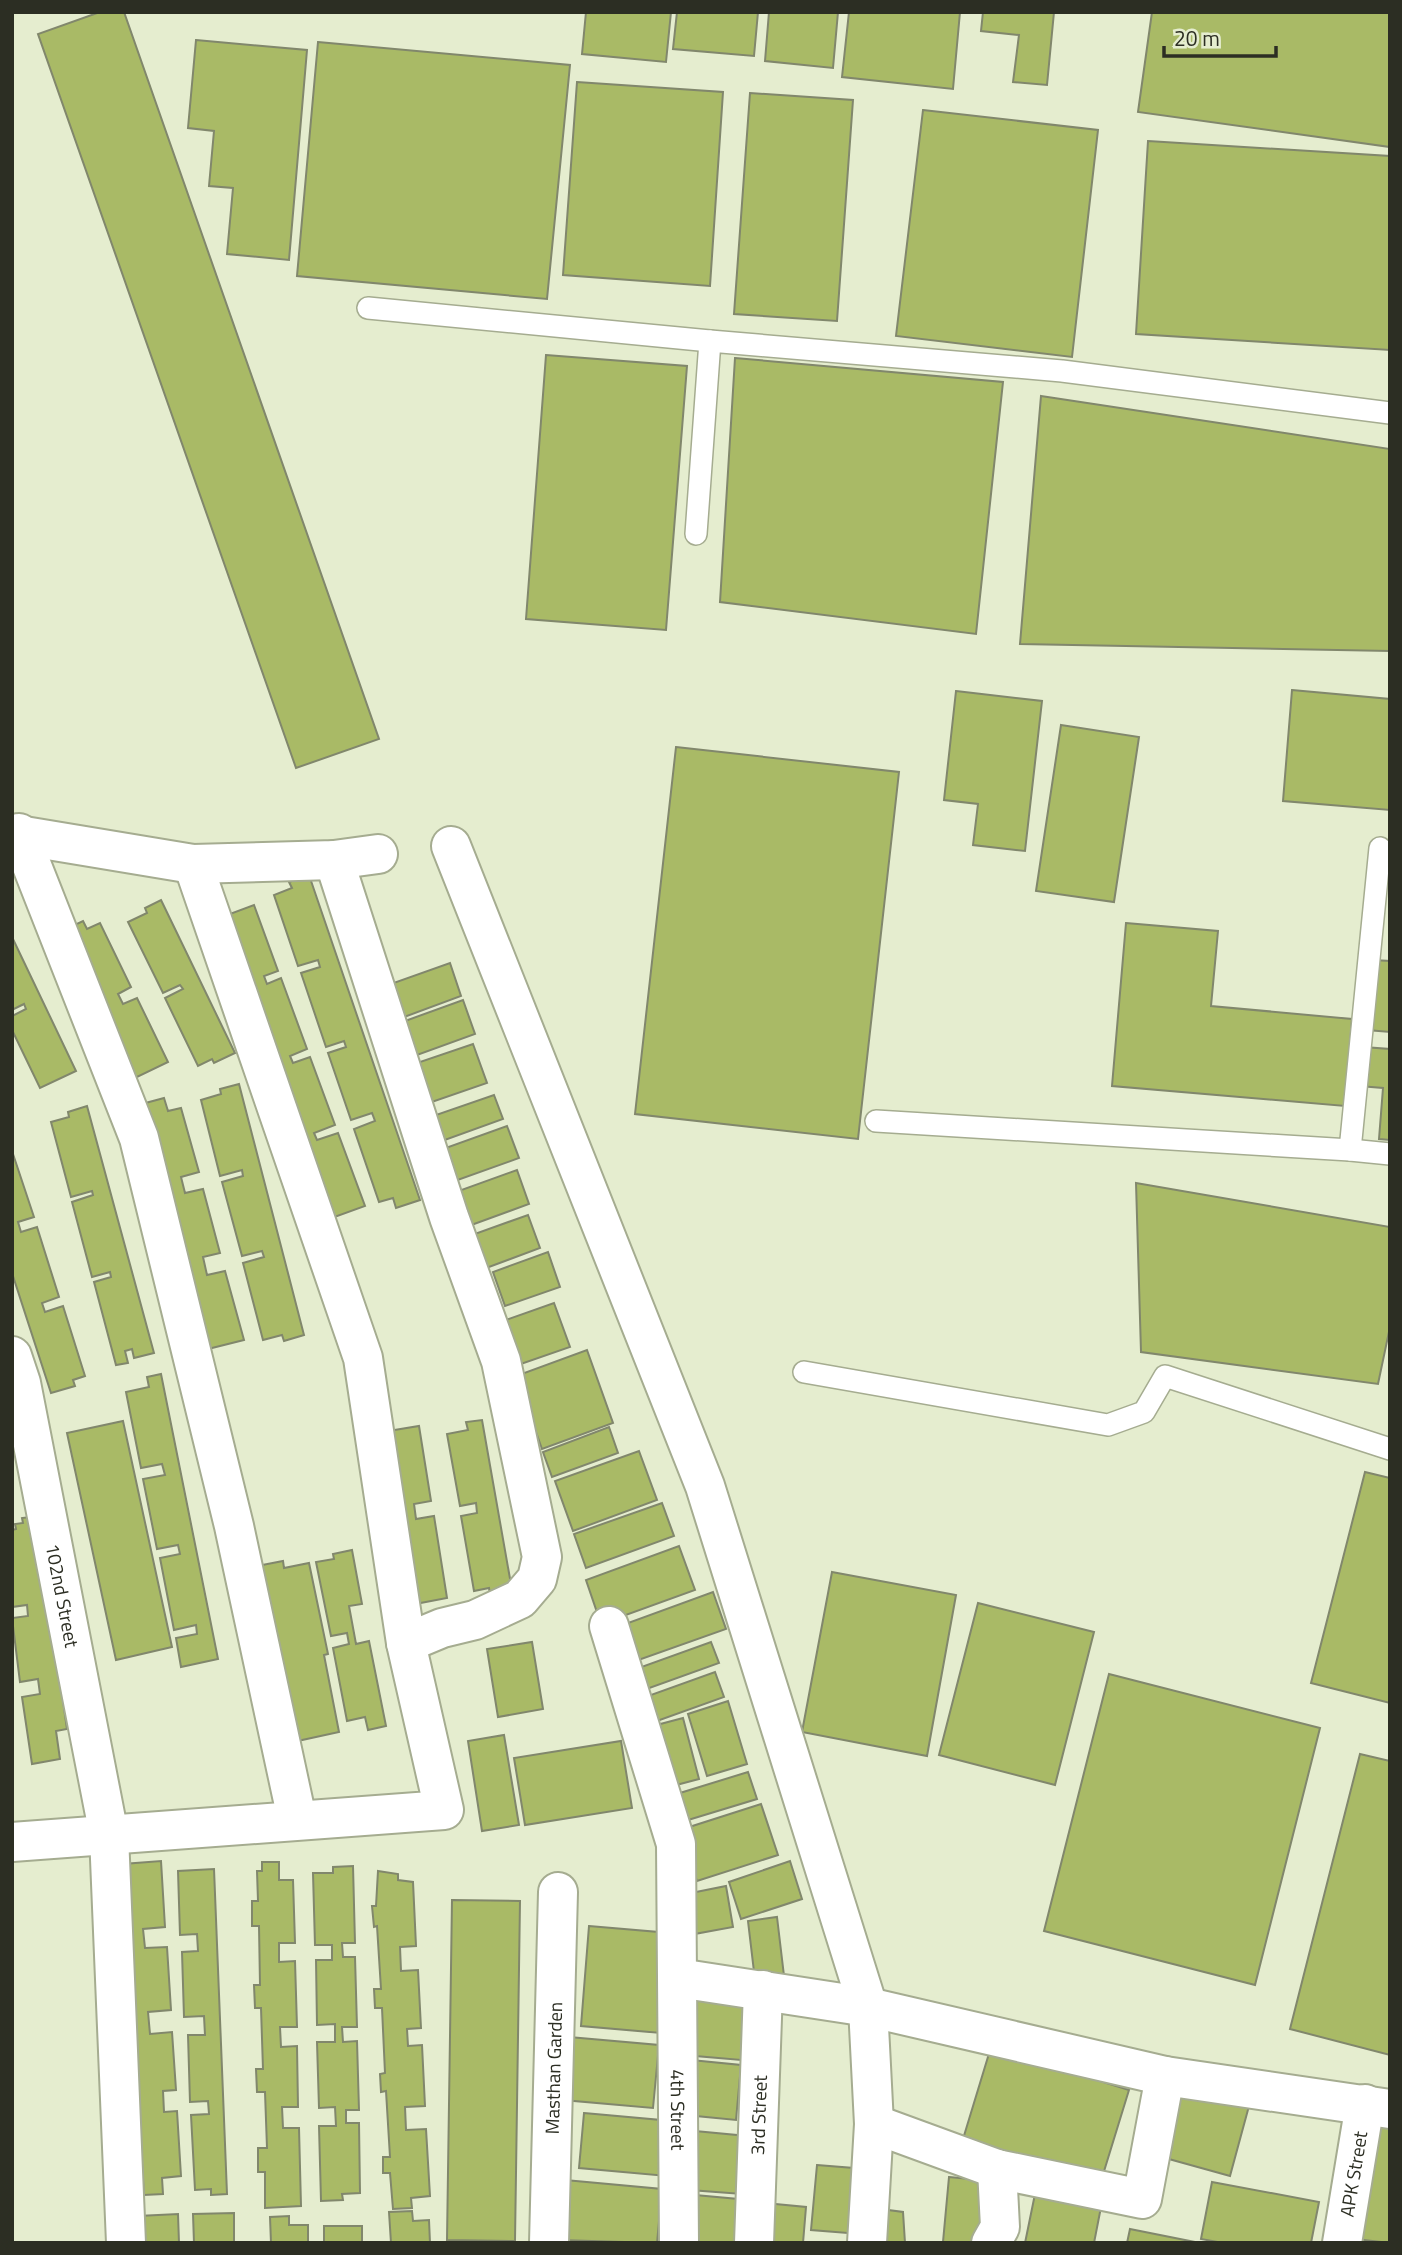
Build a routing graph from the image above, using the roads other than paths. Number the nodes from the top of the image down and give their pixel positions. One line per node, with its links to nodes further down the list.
1 (368, 308): 2 (lane)
2 (710, 341): 3 (lane); 4 (lane)
3 (1390, 414)
4 (696, 534)
5 (15, 833): 10 (street); 19 (street)
6 (451, 846): 25 (street)
7 (1380, 848): 12 (lane)
8 (378, 854): 9 (street)
9 (334, 860): 10 (street); 18 (street)
10 (193, 864): 18 (street)
11 (876, 1121): 12 (lane)
12 (1350, 1150): 13 (lane)
13 (1390, 1154)
14 (12, 1356): 20 (street, 102nd Street)
15 (804, 1372): 16 (lane)
16 (1390, 1448)
17 (609, 1626): 23 (street, 4th Street)
18 (407, 1643): 19 (street)
19 (297, 1819): 20 (street)
20 (109, 1835): 21 (street); 30 (street, 102nd Street)
21 (12, 1842)
22 (558, 1892): 31 (street, Masthan Garden)
23 (678, 1978): 24 (street); 32 (street, 4th Street)
24 (763, 1990): 25 (street); 33 (street, 3rd Street)
25 (869, 2007): 26 (street); 28 (street)
26 (1165, 2076): 27 (street); 29 (street)
27 (1377, 2106): 36 (street, APK Street)
28 (874, 2124): 29 (street); 34 (street)
29 (997, 2169): 35 (street)
30 (126, 2243)
31 (549, 2243)
32 (679, 2243)
33 (754, 2243)
34 (866, 2243)
35 (991, 2243)
36 (1342, 2243)

